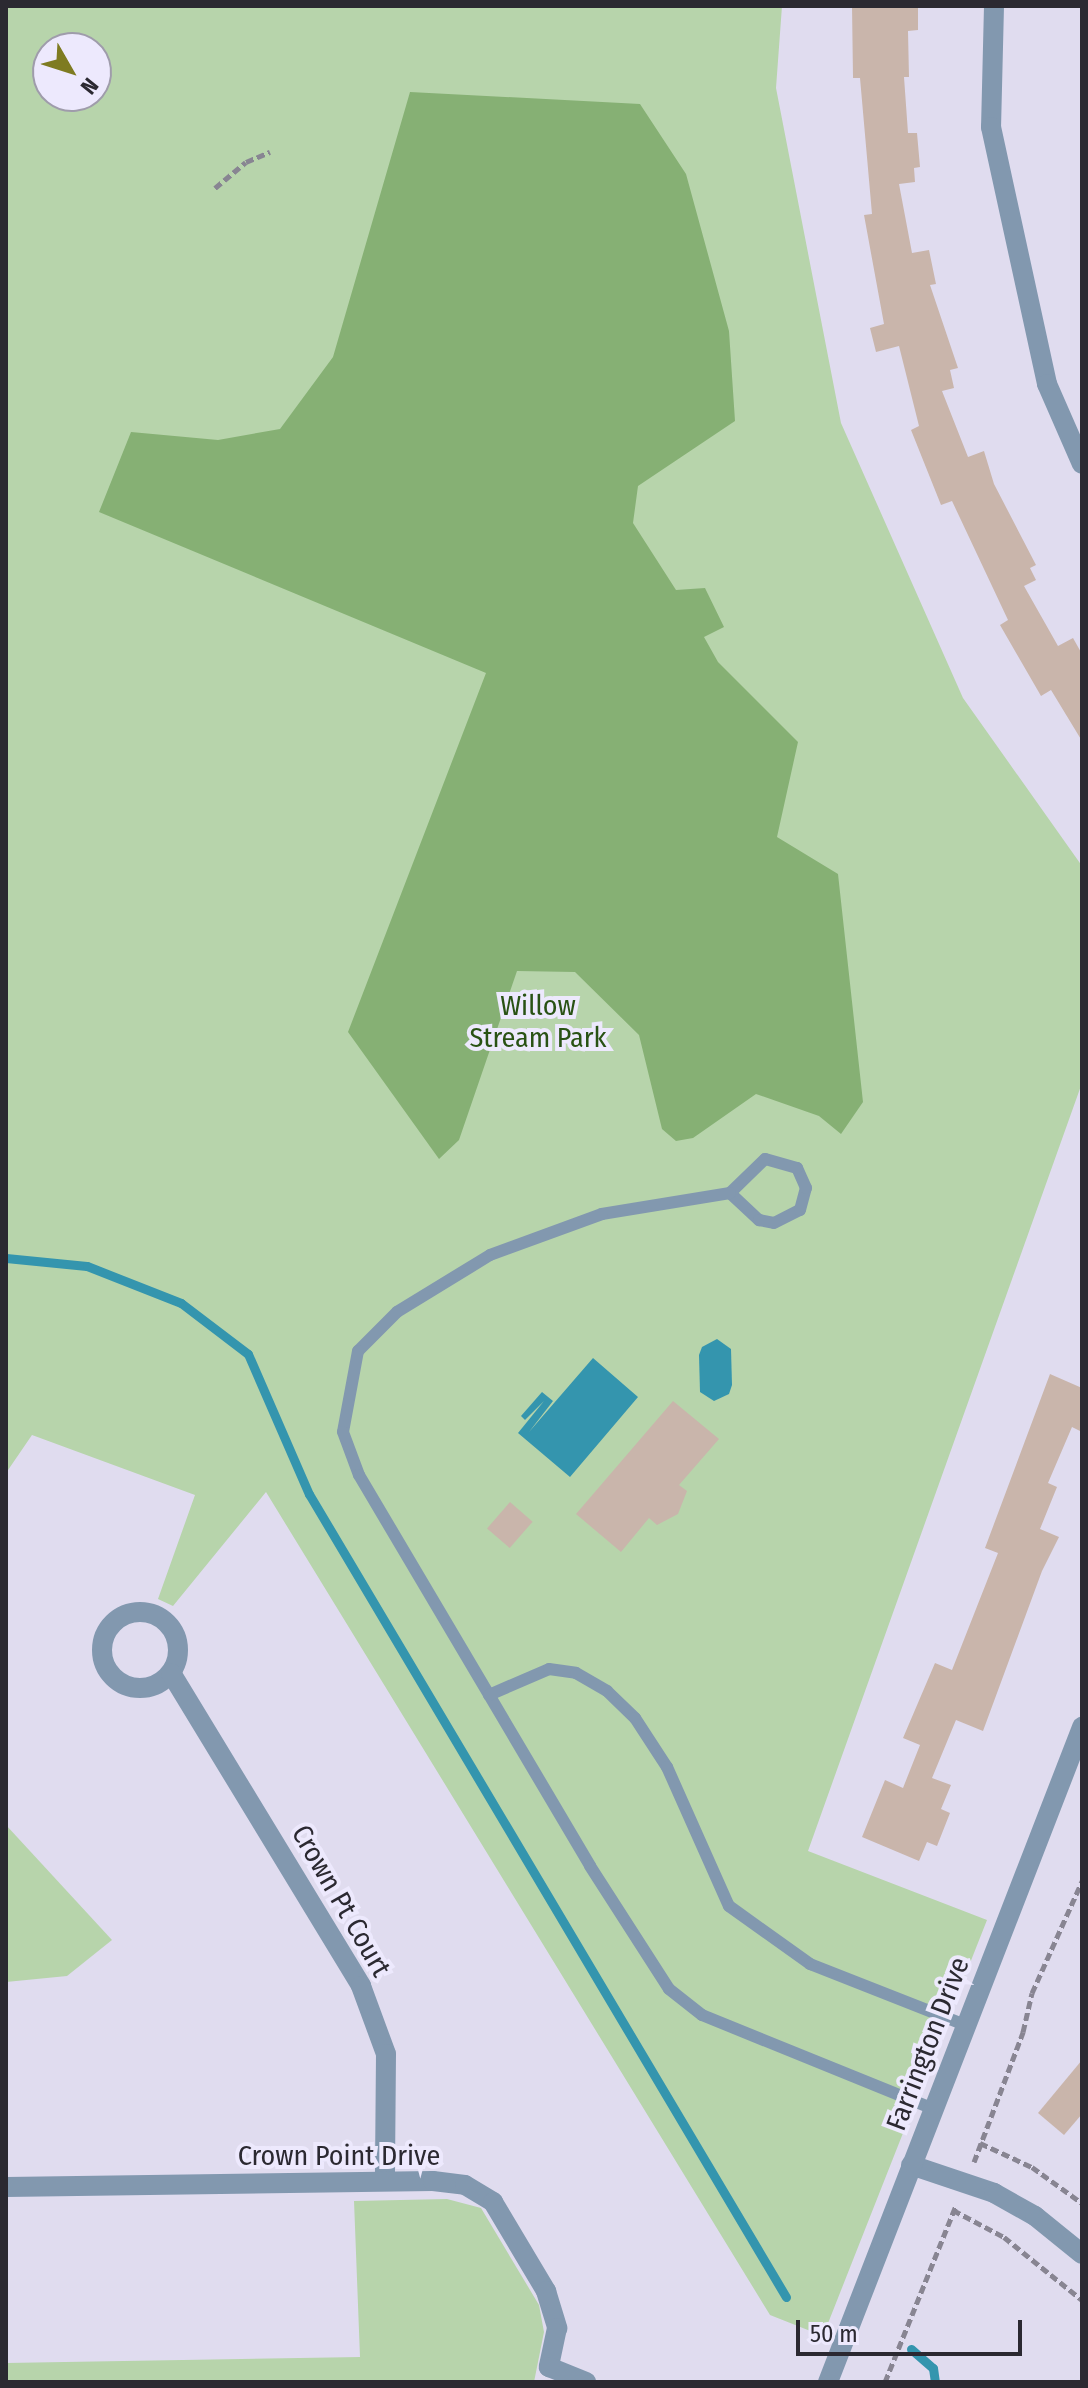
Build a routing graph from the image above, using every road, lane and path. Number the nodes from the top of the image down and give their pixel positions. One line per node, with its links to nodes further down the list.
1 (994, 6): 4 (street)
2 (270, 152): 3 (path)
3 (215, 188)
4 (1082, 464)
5 (730, 1193): 5 (lane); 7 (lane)
6 (171, 1673): 14 (street, Crown Pt Court)
7 (489, 1695): 10 (lane); 11 (lane)
8 (1081, 1730): 10 (street, Farrington Drive)
9 (1082, 1881): 12 (path)
10 (965, 2025): 11 (street, Farrington Drive)
11 (933, 2109): 13 (street, Farrington Drive)
12 (980, 2143): 15 (path); 17 (path)
13 (911, 2165): 15 (street); 23 (street, Farrington Drive)
14 (385, 2181): 16 (street, Crown Point Drive); 21 (street, Crown Point Drive)
15 (967, 2184): 18 (path); 19 (street)
16 (6, 2187)
17 (1082, 2203)
18 (953, 2210): 20 (path); 24 (path)
19 (1082, 2254)
20 (1082, 2300)
21 (547, 2374): 22 (street, Crown Point Drive)
22 (586, 2382)
23 (828, 2382)
24 (885, 2382)

